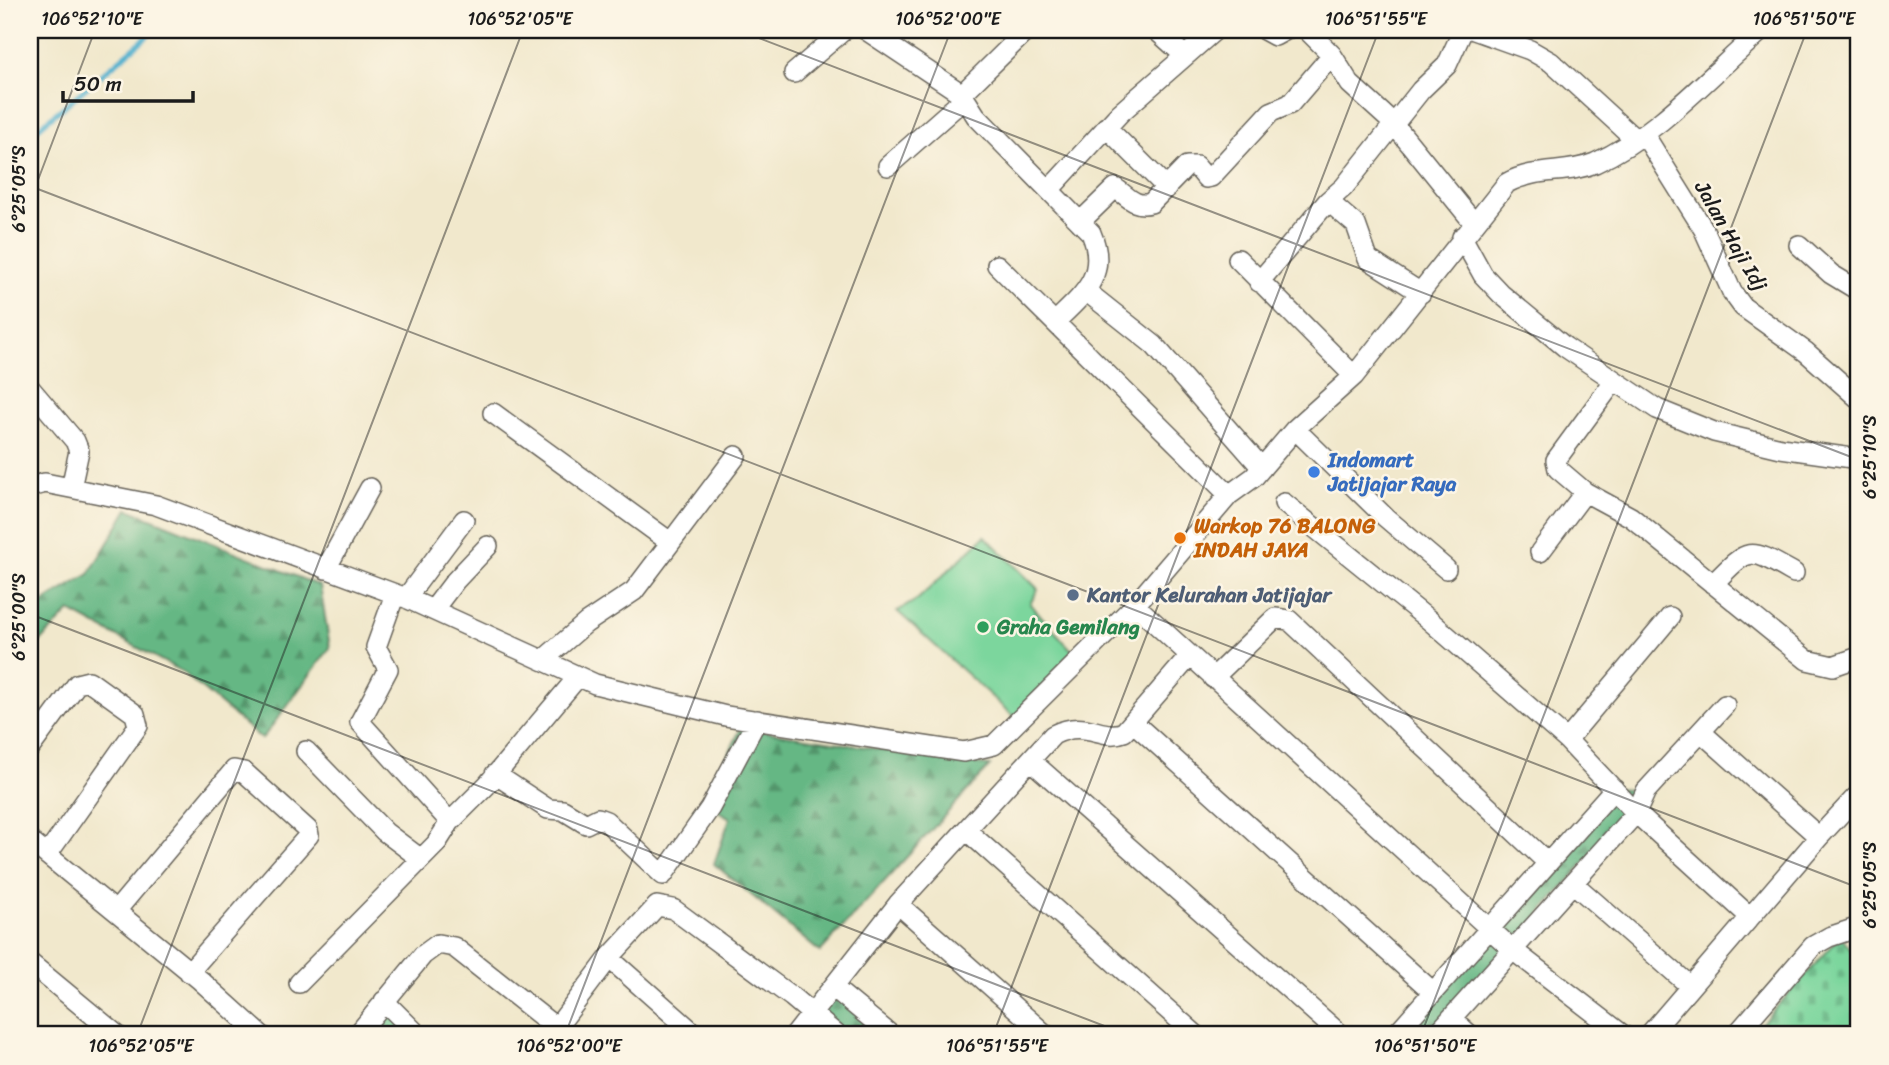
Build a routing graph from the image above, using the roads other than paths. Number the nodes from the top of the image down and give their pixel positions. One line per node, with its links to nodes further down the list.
1 (844, 30): 14 (street)
2 (866, 30): 15 (street)
3 (1027, 30): 15 (street)
4 (1156, 30): 13 (street)
5 (1215, 30): 13 (street)
6 (1264, 30): 7 (street)
7 (1286, 30)
8 (1307, 30): 12 (street)
9 (1463, 30): 16 (street)
10 (1475, 30): 18 (street, Jalan Haji Idj)
11 (1762, 30): 18 (street)
12 (1332, 55): 16 (street); 20 (street)
13 (1185, 56): 17 (street)
14 (794, 73)
15 (963, 97): 19 (street); 21 (street)
16 (1393, 123): 22 (street); 24 (street)
17 (1106, 127): 20 (street); 21 (street)
18 (1640, 136): 24 (street); 36 (street, Jalan Haji Idj)
19 (888, 166)
20 (1167, 188): 23 (street)
21 (1049, 190): 23 (street)
22 (1328, 201): 28 (street); 31 (street)
23 (1080, 222): 29 (street)
24 (1468, 229): 31 (street); 34 (street)
25 (1799, 245): 30 (street)
26 (1238, 259): 28 (street)
27 (997, 265): 32 (street)
28 (1259, 282): 33 (street)
29 (1086, 291): 32 (street); 42 (street)
30 (1859, 291)
31 (1421, 293): 33 (street)
32 (1055, 322): 47 (street)
33 (1354, 376): 38 (street)
34 (1614, 381): 41 (street); 46 (street)
35 (30, 388): 44 (street)
36 (1859, 400)
37 (493, 413): 50 (street)
38 (1295, 429): 42 (street); 54 (street)
39 (1859, 439): 41 (street)
40 (737, 456): 50 (street)
41 (1852, 458)
42 (1262, 468): 47 (street)
43 (30, 486): 44 (street)
44 (71, 488): 53 (street)
45 (370, 488): 53 (street)
46 (1585, 492): 52 (street); 56 (street)
47 (1229, 495): 58 (street)
48 (1284, 503): 70 (street)
49 (464, 520): 57 (street)
50 (670, 542): 63 (street)
51 (488, 546): 59 (street)
52 (1540, 551)
53 (326, 569): 57 (street)
54 (1446, 569)
55 (1794, 573): 56 (street)
56 (1713, 584): 62 (street)
57 (400, 596): 59 (street); 79 (street)
58 (1135, 605): 61 (street); 67 (street)
59 (433, 610): 63 (street)
60 (1670, 617): 70 (street)
61 (1189, 657): 65 (street); 68 (street)
62 (1859, 657)
63 (543, 660): 64 (street)
64 (576, 678): 67 (street); 74 (street)
65 (1213, 678): 85 (street); 90 (street)
66 (1725, 705): 69 (street)
67 (757, 720): 74 (street)
68 (1135, 724): 73 (street); 99 (street)
69 (1701, 732): 76 (street); 81 (street)
70 (1567, 740): 75 (street)
71 (30, 748): 83 (street)
72 (306, 751): 84 (street)
73 (1030, 760): 80 (street); 114 (street)
74 (495, 774): 79 (street)
75 (1614, 789): 76 (street); 78 (street); 85 (street)
76 (1646, 790): 78 (street)
77 (1855, 799): 81 (street)
78 (1636, 813): 86 (street); 89 (street)
79 (450, 822): 84 (street)
80 (966, 830): 87 (street); 113 (street)
81 (1819, 837): 89 (street)
82 (30, 841): 83 (street)
83 (47, 855): 88 (street)
84 (421, 859): 96 (street)
85 (1548, 863): 90 (street)
86 (1574, 884): 92 (street); 97 (street)
87 (898, 904): 98 (street); 112 (street)
88 (116, 911): 95 (street); 95 (street)
89 (1749, 916): 97 (street)
90 (1489, 927): 92 (street); 99 (street)
91 (1859, 927): 120 (street)
92 (1514, 951): 102 (street); 118 (street)
93 (609, 958): 101 (street); 103 (street); 108 (street)
94 (30, 963): 104 (street)
95 (189, 972): 105 (street)
96 (299, 983)
97 (1690, 986): 119 (street)
98 (834, 988): 101 (street); 111 (street)
99 (1433, 992): 115 (street)
100 (384, 1001): 103 (street); 106 (street); 107 (street)
101 (810, 1015): 109 (street); 110 (street)
102 (1451, 1018): 116 (street); 117 (street)
103 (558, 1032)
104 (117, 1035)
105 (261, 1035)
106 (357, 1035)
107 (418, 1035)
108 (696, 1035)
109 (795, 1035)
110 (836, 1035)
111 (891, 1035)
112 (1046, 1035)
113 (1196, 1035)
114 (1341, 1035)
115 (1395, 1035)
116 (1436, 1035)
117 (1470, 1035)
118 (1623, 1035)
119 (1648, 1035)
120 (1736, 1035)

